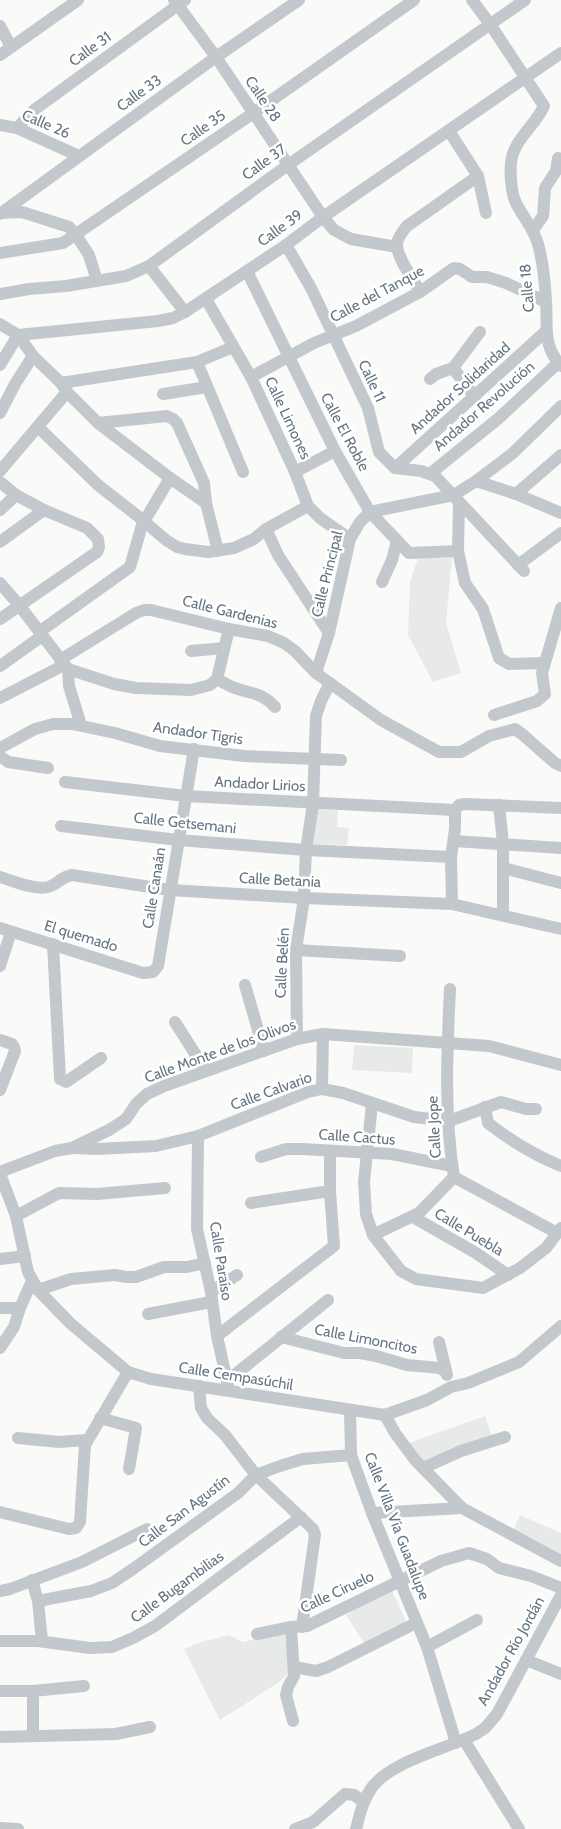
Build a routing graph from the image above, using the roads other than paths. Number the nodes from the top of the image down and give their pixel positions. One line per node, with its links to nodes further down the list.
1 (78, 0): 9 (street)
2 (300, 0): 12 (street, Calle 33)
3 (414, 0): 14 (street, Calle 35)
4 (472, 0): 7 (street, Calle 18)
5 (525, 0): 7 (street, Calle 37)
6 (179, 2): 12 (street, Calle 28); 16 (street, Calle 31)
7 (490, 24): 13 (street, Calle 18); 20 (street, Calle 37)
8 (0, 26): 9 (street)
9 (11, 46): 11 (street)
10 (561, 53): 13 (street, Calle 39)
11 (0, 55)
12 (216, 57): 14 (street, Calle 28); 18 (street, Calle 33)
13 (526, 77): 17 (street, Calle 39); 25 (street, Calle 18)
14 (252, 114): 20 (street, Calle 28); 26 (street, Calle 35)
15 (0, 125): 16 (street, Calle 26)
16 (17, 128): 18 (street, Calle 26)
17 (449, 131): 21 (street); 24 (street, Calle 39)
18 (79, 156): 22 (street, Calle 33)
19 (558, 158): 25 (street)
20 (288, 165): 24 (street, Calle 28); 30 (street, Calle 37)
21 (478, 176): 23 (street); 28 (street)
22 (0, 213): 26 (street)
23 (486, 213)
24 (323, 217): 27 (street, Calle 39); 28 (street, Calle 28)
25 (533, 230): 36 (street, Calle 18)
26 (76, 235): 29 (street, Calle 35); 32 (street)
27 (286, 245): 31 (street, Calle 39); 42 (street, Calle 11)
28 (397, 247): 33 (street)
29 (0, 253)
30 (149, 266): 32 (street, Calle 37); 37 (street)
31 (247, 272): 35 (street, Calle 39); 45 (street, Calle El Roble)
32 (97, 281): 34 (street, Calle 37)
33 (420, 292): 36 (street, Calle del Tanque); 42 (street, Calle del Tanque)
34 (0, 294)
35 (206, 299): 37 (street, Calle 39); 43 (street, Calle Limones)
36 (546, 302): 40 (street, Calle 18)
37 (186, 312): 41 (street, Calle 39)
38 (0, 324): 41 (street)
39 (480, 332): 49 (street)
40 (545, 332): 48 (street, Calle 18); 55 (street, Andador Solidaridad)
41 (18, 335): 44 (street); 47 (street)
42 (334, 336): 45 (street, Calle del Tanque); 62 (street, Calle 11)
43 (233, 347): 46 (street); 50 (street, Calle Limones)
44 (33, 356): 53 (street); 57 (street)
45 (288, 357): 50 (street, Calle del Tanque); 60 (street, Calle El Roble)
46 (197, 362): 52 (street); 53 (street)
47 (0, 365)
48 (560, 365): 66 (street, Andador Revolución)
49 (453, 368): 51 (street); 55 (street)
50 (251, 377): 65 (street, Calle Limones)
51 (430, 379)
52 (207, 387): 54 (street); 64 (street)
53 (64, 388): 58 (street); 59 (street)
54 (163, 394)
55 (476, 397): 62 (street, Andador Solidaridad)
56 (561, 406): 68 (street)
57 (0, 413)
58 (98, 423): 67 (street); 73 (street)
59 (38, 427): 63 (street); 79 (street)
60 (335, 450): 65 (street); 77 (street, Calle El Roble)
61 (561, 455): 70 (street)
62 (395, 468): 66 (street)
63 (0, 471)
64 (243, 472)
65 (295, 472): 74 (street, Calle Limones)
66 (431, 473): 72 (street)
67 (170, 478): 73 (street); 79 (street)
68 (476, 481): 70 (street); 72 (street)
69 (0, 482): 71 (street)
70 (516, 494): 78 (street)
71 (16, 495): 75 (street); 76 (street)
72 (456, 498): 77 (street); 81 (street); 86 (street)
73 (206, 503): 85 (street)
74 (308, 506): 80 (street); 82 (street, Calle Limones)
75 (0, 510)
76 (44, 510): 84 (street); 89 (street)
77 (370, 512): 82 (street, Calle Principal); 83 (street, Calle El Roble)
78 (561, 513)
79 (144, 522): 85 (street); 94 (street)
80 (266, 529): 85 (street); 93 (street)
81 (561, 534)
82 (350, 539): 93 (street, Calle Principal)
83 (397, 541): 86 (street, Calle El Roble); 88 (street)
84 (0, 542)
85 (218, 551)
86 (458, 551): 97 (street)
87 (0, 582): 89 (street)
88 (382, 582)
89 (19, 605): 91 (street); 94 (street)
90 (561, 608): 97 (street)
91 (0, 619)
92 (229, 628): 95 (street); 98 (street, Calle Gardenias); 100 (street, Calle Gardenias)
93 (328, 633): 100 (street, Calle Principal)
94 (41, 634): 98 (street); 99 (street)
95 (224, 648): 96 (street); 101 (street)
96 (191, 652)
97 (544, 662): 105 (street)
98 (64, 665): 101 (street); 103 (street, Calle Gardenias); 106 (street)
99 (0, 666)
100 (316, 673): 102 (street, Calle Gardenias)
101 (216, 679): 104 (street)
102 (330, 683): 110 (street, Calle Belén); 112 (street, Calle Gardenias)
103 (0, 698)
104 (276, 707)
105 (494, 715)
106 (81, 726): 107 (street, Andador Tigris); 108 (street, Andador Tigris)
107 (0, 748)
108 (194, 749): 110 (street, Andador Tigris); 115 (street, Calle Canaán)
109 (0, 756): 113 (street)
110 (314, 758): 111 (street, Andador Tigris); 116 (street, Calle Belén)
111 (341, 760)
112 (561, 766)
113 (48, 768)
114 (65, 782): 115 (street, Andador Lirios)
115 (186, 796): 116 (street, Andador Lirios); 121 (street, Calle Canaán)
116 (312, 804): 118 (street, Andador Lirios); 125 (street, Calle Belén)
117 (499, 805): 118 (street, Andador Lirios); 119 (street, Andador Lirios); 123 (street)
118 (457, 808): 122 (street)
119 (561, 808)
120 (61, 826): 121 (street, Calle Getsemani)
121 (178, 840): 125 (street, Calle Getsemani); 130 (street, Calle Canaán)
122 (454, 841): 123 (street); 126 (street)
123 (503, 843): 124 (street); 127 (street)
124 (561, 848)
125 (306, 850): 126 (street); 131 (street, Calle Belén)
126 (451, 857): 132 (street)
127 (503, 868): 129 (street); 133 (street)
128 (0, 877): 130 (street, Calle Betania)
129 (561, 883)
130 (170, 890): 131 (street, Calle Betania); 140 (street, Calle Canaán)
131 (304, 898): 132 (street, Calle Betania); 137 (street, Calle Belén)
132 (452, 904): 133 (street, Calle Betania)
133 (503, 915): 134 (street, Calle Betania)
134 (561, 929)
135 (6, 930): 136 (street, El quemado); 139 (street)
136 (53, 944): 140 (street, El quemado); 149 (street)
137 (296, 950): 138 (street); 145 (street, Calle Belén)
138 (400, 956)
139 (0, 966)
140 (153, 972)
141 (245, 985): 148 (street)
142 (450, 989): 147 (street, Calle Jope)
143 (176, 1022): 151 (street)
144 (323, 1034): 145 (street, Calle Monte de los Olivos); 147 (street, Calle Monte de los Olivos); 152 (street)
145 (296, 1039): 148 (street, Calle Monte de los Olivos)
146 (0, 1040): 153 (street)
147 (448, 1044): 150 (street, Calle Monte de los Olivos); 157 (street, Calle Jope)
148 (264, 1051): 151 (street, Calle Monte de los Olivos)
149 (101, 1058)
150 (561, 1065)
151 (206, 1072): 159 (street, Calle Monte de los Olivos)
152 (322, 1089): 154 (street, Calle Calvario); 158 (street, Calle Calvario)
153 (0, 1090)
154 (372, 1104): 157 (street, Calle Calvario); 161 (street)
155 (485, 1108): 156 (street, Calle Calvario); 157 (street, Calle Calvario); 163 (street)
156 (536, 1109)
157 (448, 1121): 164 (street, Calle Jope)
158 (198, 1136): 159 (street, Calle Calvario); 175 (street, Calle Paraíso)
159 (72, 1148): 165 (street, Calle Monte de los Olivos)
160 (330, 1151): 161 (street, Calle Cactus); 162 (street, Calle Cactus); 167 (street)
161 (367, 1153): 164 (street, Calle Cactus); 172 (street)
162 (261, 1156)
163 (561, 1166)
164 (453, 1171): 170 (street, Calle Puebla); 171 (street, Calle Jope)
165 (0, 1173): 169 (street, Calle Cempasúchil)
166 (164, 1188): 169 (street)
167 (330, 1191): 168 (street); 185 (street)
168 (251, 1203)
169 (16, 1216): 173 (street, Calle Cempasúchil)
170 (413, 1217): 172 (street, Calle Puebla); 177 (street, Calle Puebla)
171 (559, 1231): 177 (street, Calle Jope)
172 (373, 1235): 177 (street, Calle Jope)
173 (25, 1256): 174 (street); 178 (street, Calle Cempasúchil)
174 (0, 1259)
175 (205, 1263): 178 (street); 179 (street, Calle Paraíso)
176 (237, 1275): 179 (street)
177 (508, 1275)
178 (35, 1286): 182 (street); 190 (street, Calle Cempasúchil)
179 (211, 1297): 183 (street); 185 (street, Calle Paraíso)
180 (328, 1300): 186 (street)
181 (0, 1308): 182 (street)
182 (20, 1308): 188 (street)
183 (148, 1314)
184 (561, 1326): 193 (street, Calle Cempasúchil)
185 (217, 1336): 191 (street, Calle Paraíso)
186 (281, 1337): 189 (street, Calle Limoncitos); 191 (street)
187 (439, 1342): 189 (street)
188 (0, 1348)
189 (445, 1371): 193 (street)
190 (128, 1372): 192 (street, Calle Cempasúchil); 196 (street)
191 (228, 1385): 192 (street, Calle Cempasúchil); 194 (street, Calle Cempasúchil)
192 (199, 1386): 203 (street)
193 (451, 1387): 195 (street, Calle Cempasúchil)
194 (350, 1410): 195 (street, Calle Cempasúchil); 200 (street, Calle Villa Vía Guadalupe)
195 (385, 1415): 201 (street)
196 (100, 1418): 199 (street); 202 (street)
197 (505, 1437): 201 (street)
198 (18, 1438): 199 (street)
199 (87, 1440): 205 (street)
200 (351, 1455): 203 (street, Calle San Agustín); 206 (street, Calle Villa Vía Guadalupe)
201 (423, 1468): 204 (street)
202 (129, 1469)
203 (256, 1475): 207 (street); 215 (street, Calle San Agustín)
204 (462, 1508): 206 (street); 209 (street)
205 (0, 1512)
206 (372, 1513): 211 (street, Calle Villa Vía Guadalupe)
207 (301, 1517): 218 (street); 221 (street, Calle Bugambilias)
208 (146, 1529): 210 (street)
209 (561, 1561)
210 (32, 1580): 213 (street); 215 (street)
211 (400, 1581): 212 (street, Calle Ciruelo); 217 (street, Calle Villa Vía Guadalupe); 218 (street, Calle Ciruelo)
212 (561, 1588)
213 (0, 1591)
214 (561, 1595): 223 (street, Andador Río Jordán)
215 (38, 1601): 221 (street)
216 (476, 1620): 222 (street)
217 (416, 1623): 222 (street, Calle Villa Vía Guadalupe); 224 (street, Calle Villa Vía Guadalupe)
218 (296, 1627): 219 (street, Calle Ciruelo); 224 (street)
219 (257, 1634)
220 (0, 1641): 221 (street, Calle Bugambilias)
221 (42, 1641)
222 (427, 1647): 233 (street, Calle Villa Vía Guadalupe)
223 (526, 1660): 225 (street); 233 (street, Andador Río Jordán)
224 (294, 1667): 229 (street)
225 (561, 1674)
226 (84, 1686): 228 (street)
227 (0, 1691): 228 (street)
228 (33, 1691): 231 (street)
229 (293, 1721)
230 (150, 1727): 231 (street)
231 (33, 1736): 232 (street)
232 (0, 1737)
233 (460, 1742): 234 (street, Andador Río Jordán); 239 (street, Calle Villa Vía Guadalupe)
234 (364, 1802): 237 (street); 238 (street, Andador Río Jordán)
235 (0, 1828): 236 (street)
236 (18, 1829)
237 (295, 1829)
238 (356, 1829)
239 (519, 1829)

